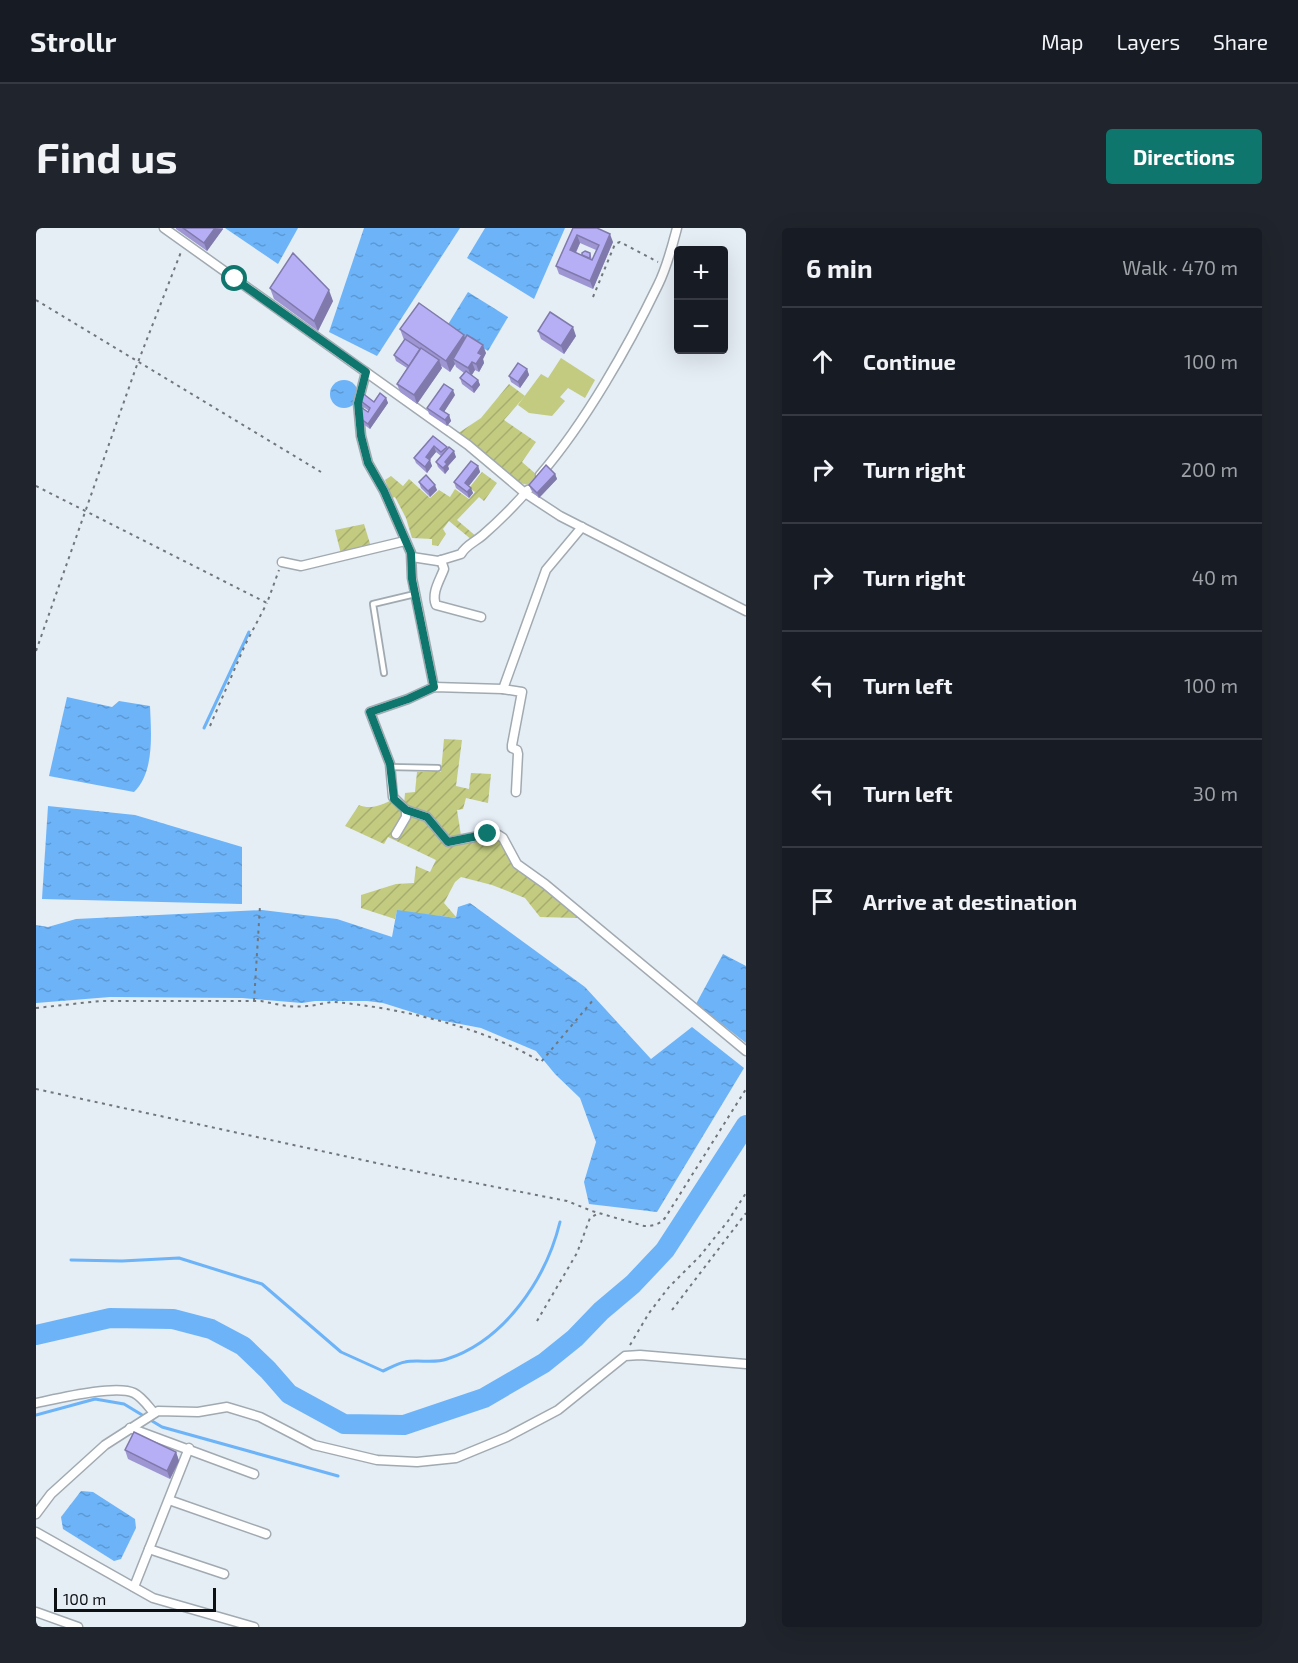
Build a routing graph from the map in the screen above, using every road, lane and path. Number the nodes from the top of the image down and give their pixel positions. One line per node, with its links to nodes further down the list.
1 (164, 228): 3 (street)
2 (677, 228): 4 (street)
3 (185, 243): 7 (path); 8 (street)
4 (666, 266): 5 (path); 11 (street)
5 (593, 297)
6 (36, 300): 7 (path)
7 (138, 362): 9 (path); 12 (path)
8 (366, 372): 11 (street); 14 (street)
9 (321, 472)
10 (36, 486): 12 (path)
11 (525, 493): 13 (street); 16 (street)
12 (85, 511): 19 (path); 22 (path)
13 (582, 527): 20 (street); 25 (street)
14 (405, 541): 15 (street); 17 (street)
15 (412, 557): 16 (street); 18 (street)
16 (441, 560): 21 (street)
17 (282, 562): 19 (path)
18 (415, 594): 23 (lane); 24 (street)
19 (267, 603): 26 (path)
20 (746, 611)
21 (481, 617)
22 (36, 651)
23 (384, 673)
24 (434, 687): 25 (street); 27 (street)
25 (503, 689): 29 (street)
26 (210, 726)
27 (390, 767): 28 (lane); 30 (street)
28 (438, 768)
29 (516, 792)
30 (406, 810): 31 (street); 36 (street)
31 (396, 834)
32 (260, 906): 34 (path)
33 (594, 999): 34 (path)
34 (254, 1001): 35 (path)
35 (36, 1008)
36 (746, 1051)
37 (36, 1089): 40 (path)
38 (746, 1089): 40 (path)
39 (746, 1193): 44 (path)
40 (600, 1213): 43 (path)
41 (746, 1213): 42 (path)
42 (672, 1310)
43 (537, 1321)
44 (625, 1356): 45 (street); 47 (street)
45 (746, 1364)
46 (36, 1403): 47 (street)
47 (153, 1413): 48 (street)
48 (130, 1428): 49 (street); 52 (street)
49 (189, 1449): 50 (street); 51 (street)
50 (254, 1474)
51 (169, 1500): 54 (street); 55 (street)
52 (36, 1514)
53 (36, 1532): 57 (street)
54 (266, 1534)
55 (149, 1549): 56 (street); 57 (street)
56 (224, 1574)
57 (134, 1587): 59 (street)
58 (36, 1612): 60 (street)
59 (239, 1625): 61 (street)
60 (78, 1627)
61 (254, 1627)

